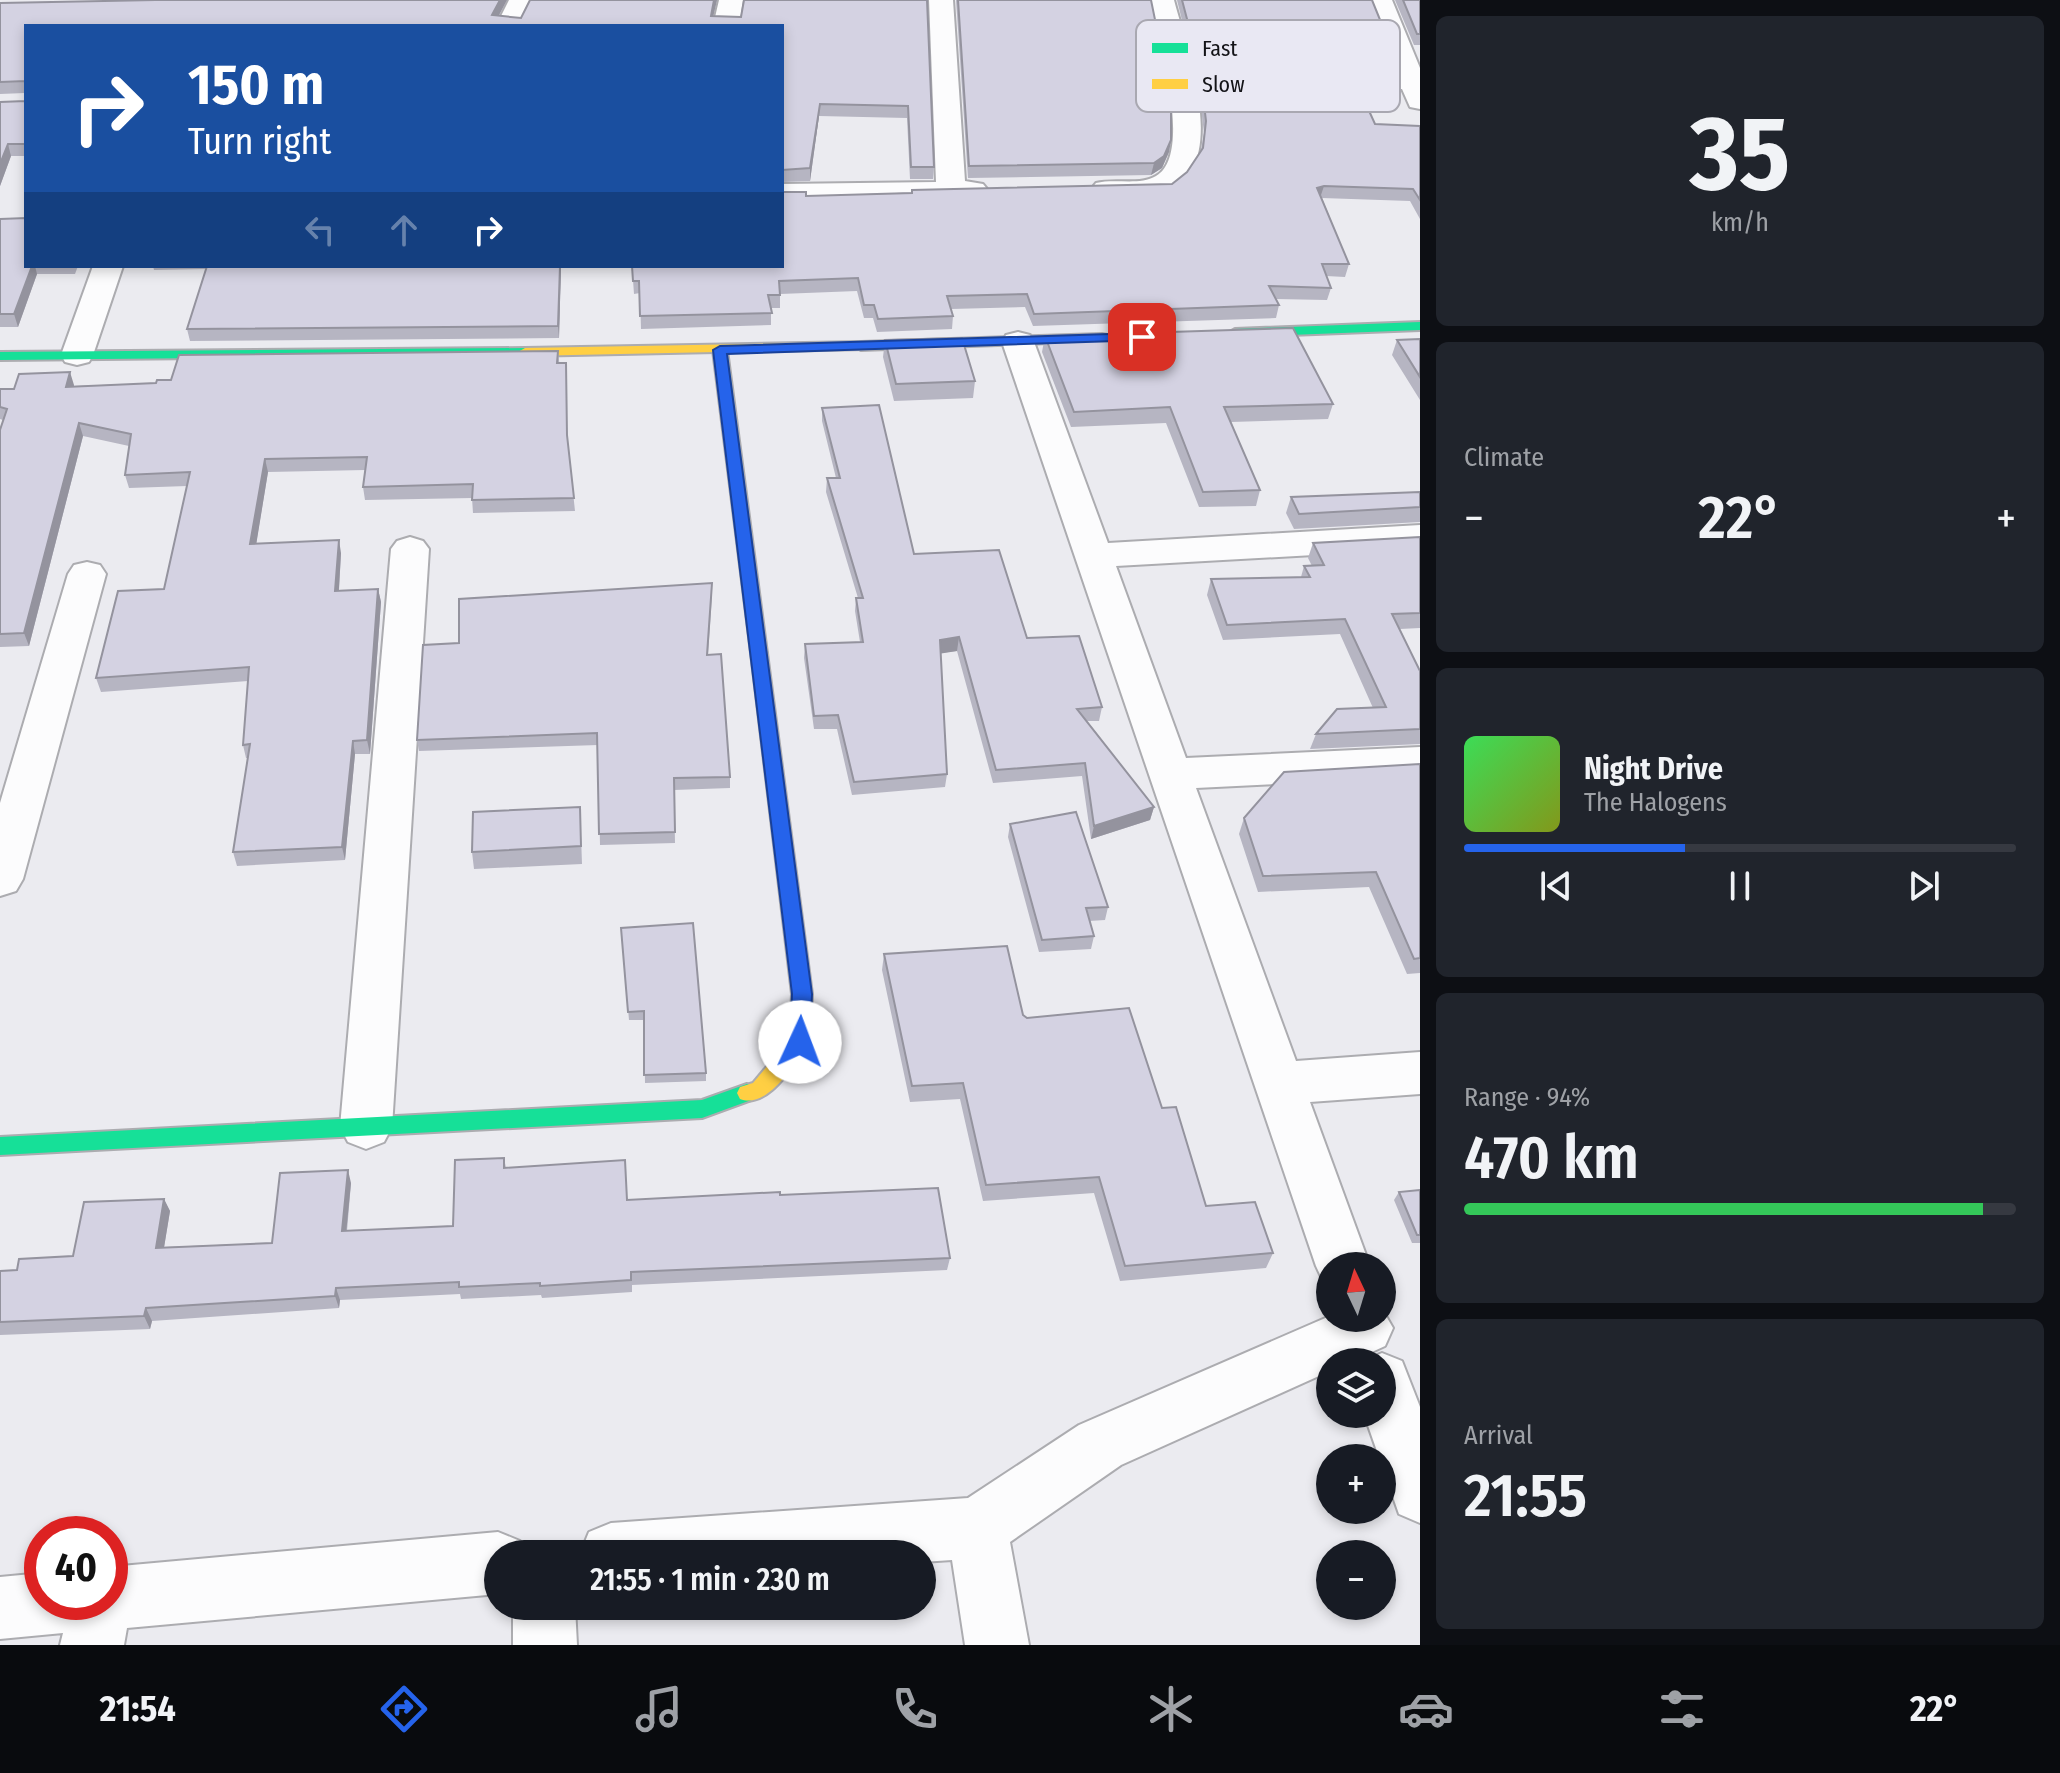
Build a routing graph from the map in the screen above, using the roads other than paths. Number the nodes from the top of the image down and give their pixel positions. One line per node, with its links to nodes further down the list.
1 (521, 0): 8 (street)
2 (731, 0): 9 (street)
3 (941, 0): 15 (street)
4 (1162, 0): 6 (street)
5 (1380, 0): 7 (street)
6 (1167, 20)
7 (1388, 20)
8 (510, 24)
9 (726, 24)
10 (1400, 51): 11 (street)
11 (1416, 91)
12 (1184, 112): 14 (street)
13 (996, 189): 15 (street)
14 (1081, 189)
15 (951, 190): 16 (street)
16 (784, 193)
17 (107, 268): 23 (street)
18 (1420, 326): 19 (street)
19 (1219, 334)
20 (1126, 338): 21 (street)
21 (1018, 342): 22 (street); 27 (street)
22 (720, 350): 23 (street); 34 (street)
23 (77, 355): 24 (street)
24 (0, 356)
25 (1420, 537): 27 (street)
26 (410, 549): 34 (street)
27 (1093, 556): 30 (street)
28 (87, 574): 31 (street)
29 (1420, 762): 30 (street)
30 (1169, 774): 33 (street)
31 (0, 879)
32 (1420, 1073): 33 (street)
33 (1278, 1083): 36 (street)
34 (366, 1127): 35 (street)
35 (0, 1146)
36 (1338, 1252)
37 (1371, 1347): 38 (street); 39 (street)
38 (1415, 1463)
39 (977, 1528): 40 (street); 49 (street)
40 (808, 1540)
41 (484, 1564): 42 (street)
42 (128, 1596)
43 (24, 1606): 44 (street)
44 (0, 1608)
45 (97, 1620): 47 (street)
46 (544, 1620): 48 (street)
47 (92, 1645)
48 (545, 1645)
49 (997, 1645)

